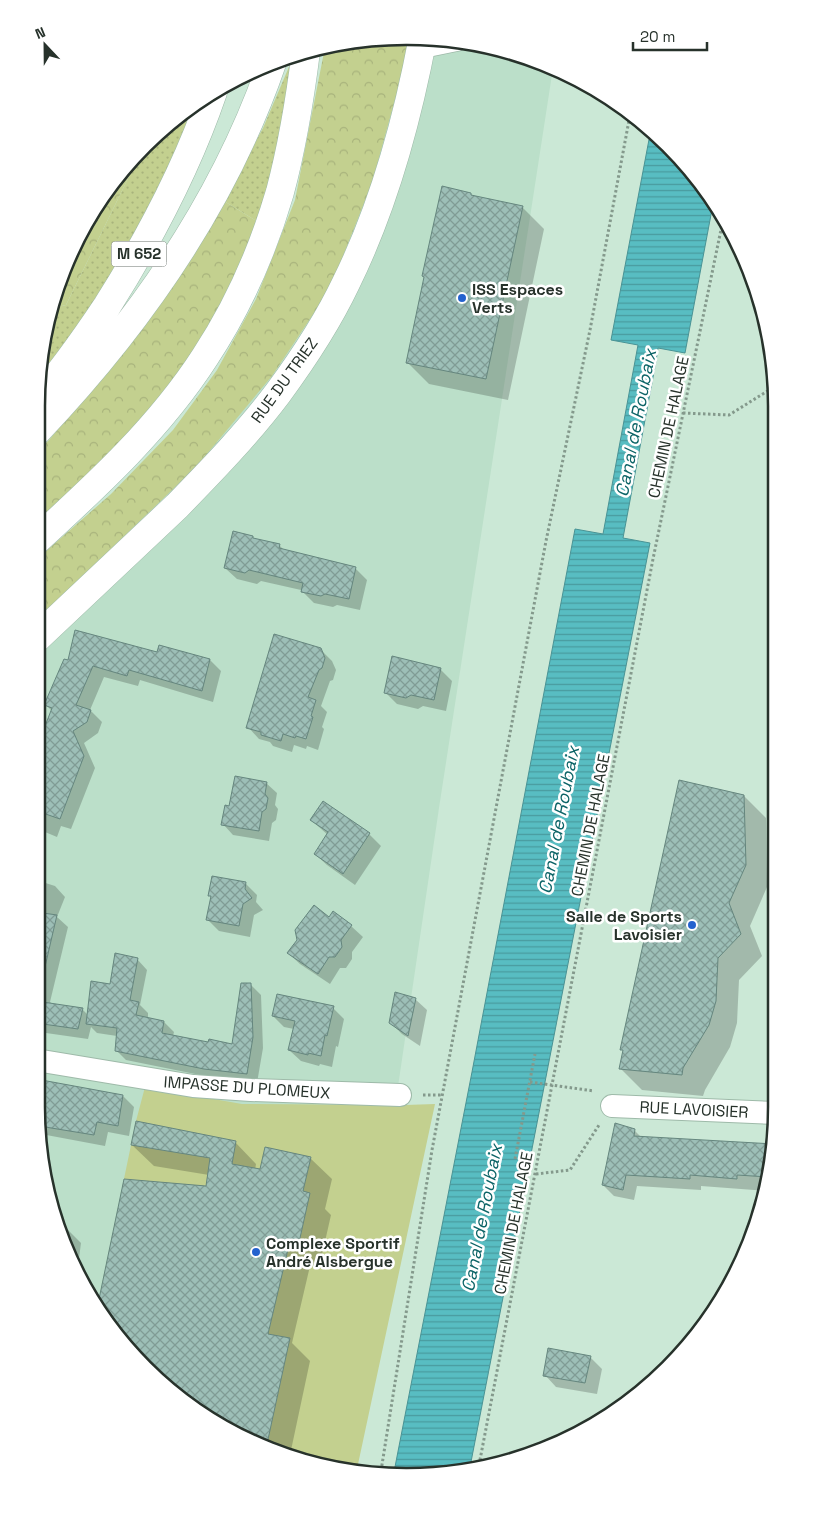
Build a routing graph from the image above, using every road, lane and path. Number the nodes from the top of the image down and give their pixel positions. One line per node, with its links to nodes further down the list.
1 (422, 45): 12 (main road, RUE DU TRIEZ)
2 (305, 59): 11 (main road)
3 (268, 73): 10 (main road)
4 (208, 104): 7 (main road, M 652)
5 (629, 121): 23 (path)
6 (721, 228): 9 (path, CHEMIN DE HALAGE)
7 (46, 390)
8 (767, 391): 9 (path)
9 (683, 413): 16 (path, CHEMIN DE HALAGE)
10 (45, 422)
11 (45, 532)
12 (45, 630)
13 (535, 1054): 15 (path)
14 (45, 1061): 17 (street, IMPASSE DU PLOMEUX)
15 (530, 1082): 16 (path); 20 (path)
16 (552, 1086): 18 (path); 21 (path, CHEMIN DE HALAGE)
17 (400, 1095)
18 (605, 1098): 19 (street, RUE LAVOISIER); 21 (path)
19 (768, 1112)
20 (515, 1159)
21 (536, 1174): 22 (path, CHEMIN DE HALAGE)
22 (480, 1460)
23 (382, 1467)

